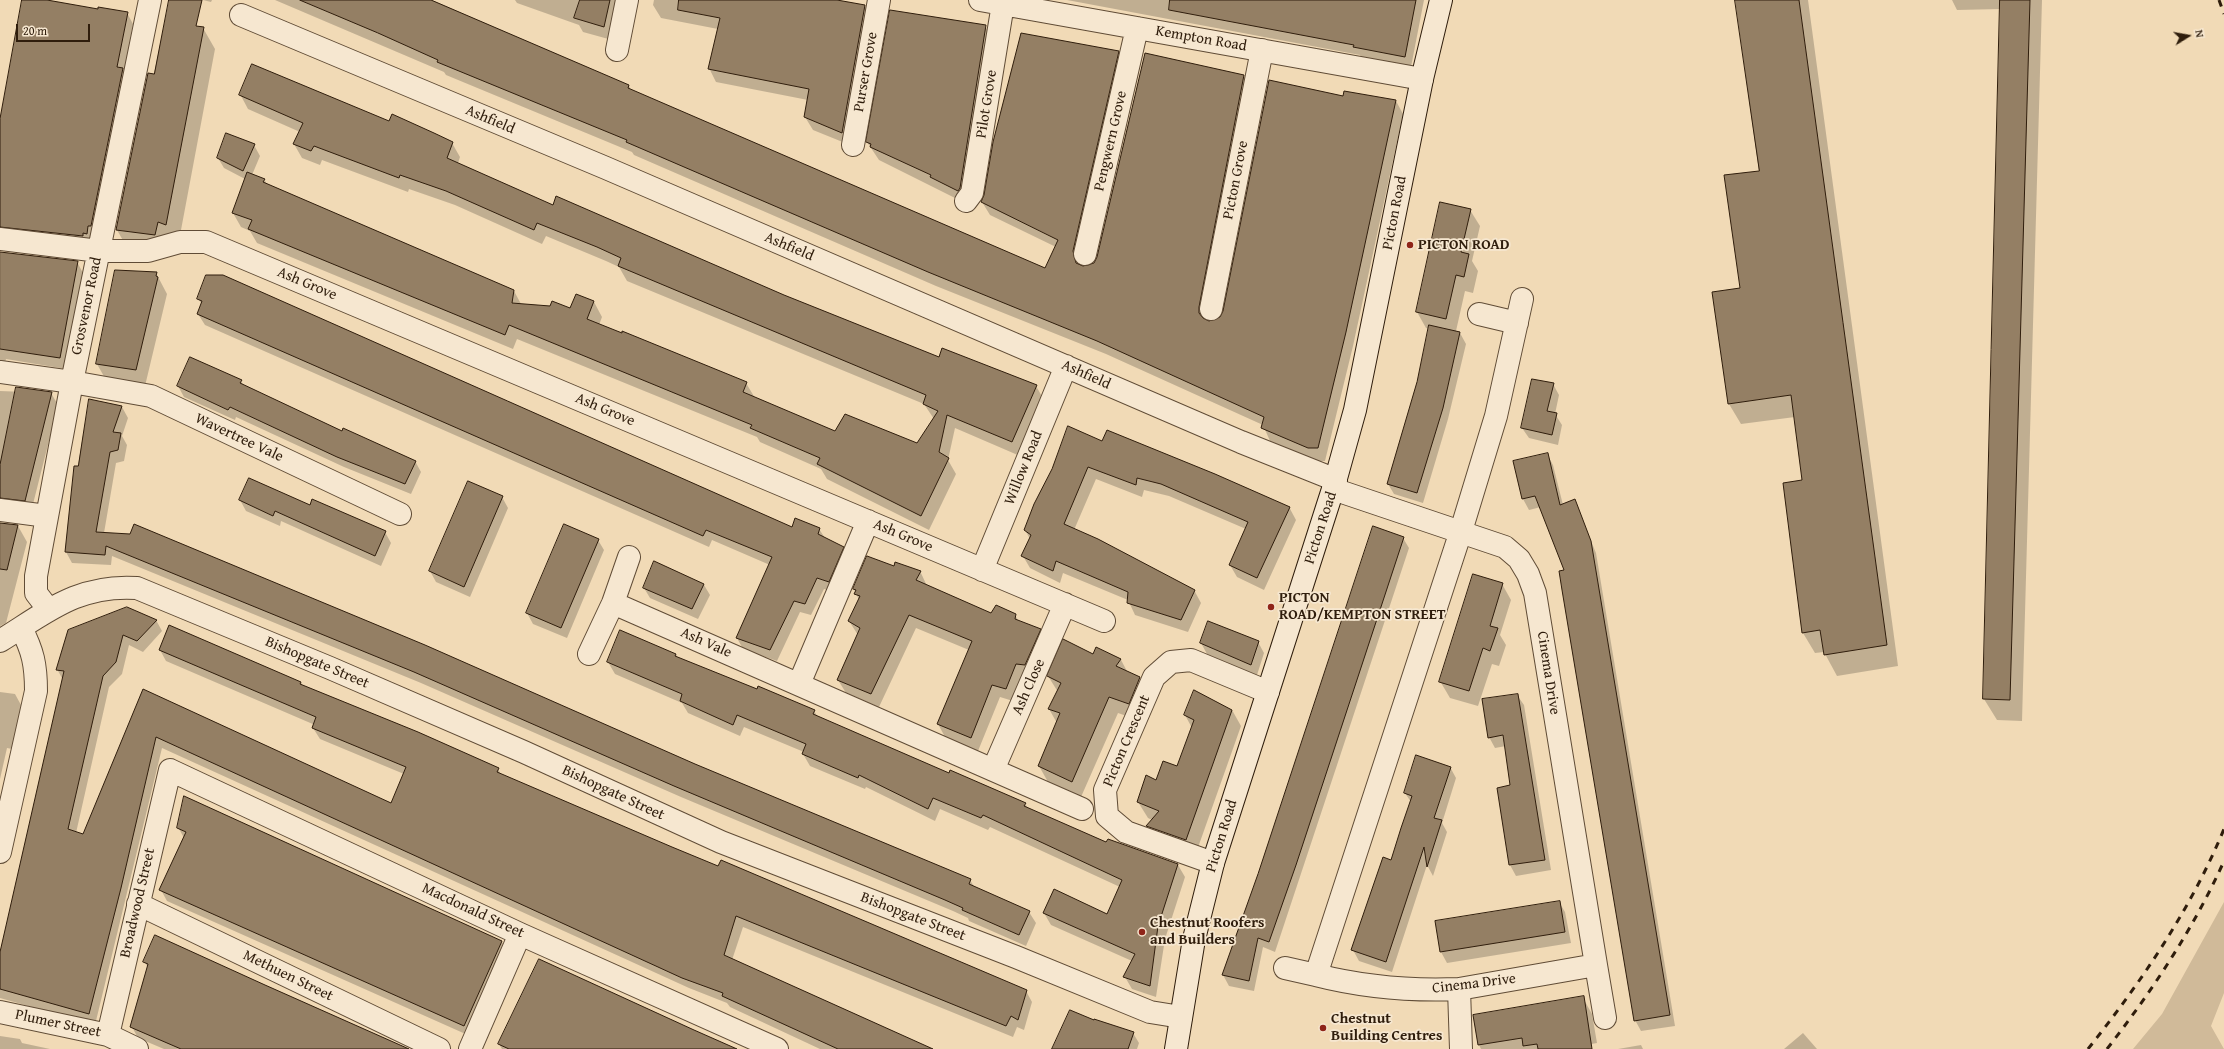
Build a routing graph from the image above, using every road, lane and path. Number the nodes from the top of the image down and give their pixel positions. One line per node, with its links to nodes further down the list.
1 (150, 0): 15 (street, Grosvenor Road)
2 (627, 0): 9 (street)
3 (879, 0): 12 (street, Purser Grove)
4 (980, 0): 6 (street, Kempton Road)
5 (1441, 0): 11 (street, Picton Road)
6 (1003, 4): 8 (street, Kempton Road); 13 (street, Pilot Grove)
7 (241, 15): 21 (street, Ashfield)
8 (1137, 28): 10 (street, Kempton Road); 16 (street, Pengwern Grove)
9 (617, 50)
10 (1262, 50): 11 (street, Kempton Road); 18 (street, Picton Grove)
11 (1422, 79): 24 (street, Picton Road)
12 (853, 145)
13 (966, 201)
14 (0, 239): 15 (street, Ash Grove)
15 (99, 250): 23 (street, Grosvenor Road); 28 (street, Ash Grove)
16 (1085, 254)
17 (1522, 299): 20 (street)
18 (1211, 309)
19 (1479, 314): 20 (street)
20 (1517, 323): 29 (street)
21 (1066, 366): 24 (street, Ashfield); 31 (street, Willow Road)
22 (0, 372): 23 (street, Wavertree Vale)
23 (72, 382): 26 (street, Wavertree Vale); 27 (street, Grosvenor Road)
24 (1334, 484): 29 (street, Cinema Drive); 40 (street, Picton Road)
25 (0, 510): 27 (street)
26 (400, 514)
27 (47, 516): 34 (street, Grosvenor Road)
28 (868, 521): 31 (street, Ash Grove); 39 (street)
29 (1462, 531): 48 (street, Cinema Drive); 50 (street)
30 (629, 557): 32 (street)
31 (982, 570): 33 (street, Ash Grove)
32 (613, 602): 38 (street); 39 (street, Ash Vale)
33 (1065, 604): 35 (street, Ash Grove); 42 (street, Ash Close)
34 (49, 610): 36 (street, Bishopgate Street); 53 (street, Bishopgate Street)
35 (1104, 621)
36 (21, 628): 37 (street, Bishopgate Street); 44 (street)
37 (0, 641)
38 (589, 654)
39 (799, 684): 42 (street, Ash Vale)
40 (1268, 692): 45 (street, Picton Road); 45 (street, Picton Crescent)
41 (170, 770): 46 (street, Broadwood Street); 47 (street, Macdonald Street)
42 (993, 770): 43 (street, Ash Vale)
43 (1082, 809)
44 (0, 852)
45 (1213, 863): 53 (street, Picton Road)
46 (138, 904): 55 (street, Broadwood Street); 57 (street, Methuen Street)
47 (520, 934): 58 (street); 59 (street, Macdonald Street)
48 (1596, 965): 51 (street, Cinema Drive); 54 (street)
49 (1285, 968): 50 (street, Cinema Drive)
50 (1316, 975): 51 (street, Cinema Drive)
51 (1460, 989): 61 (street)
52 (0, 1012): 55 (street, Plumer Street)
53 (1181, 1017): 60 (street, Picton Road)
54 (1605, 1018)
55 (108, 1035): 56 (street, Plumer Street)
56 (137, 1049)
57 (439, 1049)
58 (470, 1049)
59 (777, 1049)
60 (1176, 1049)
61 (1461, 1049)

